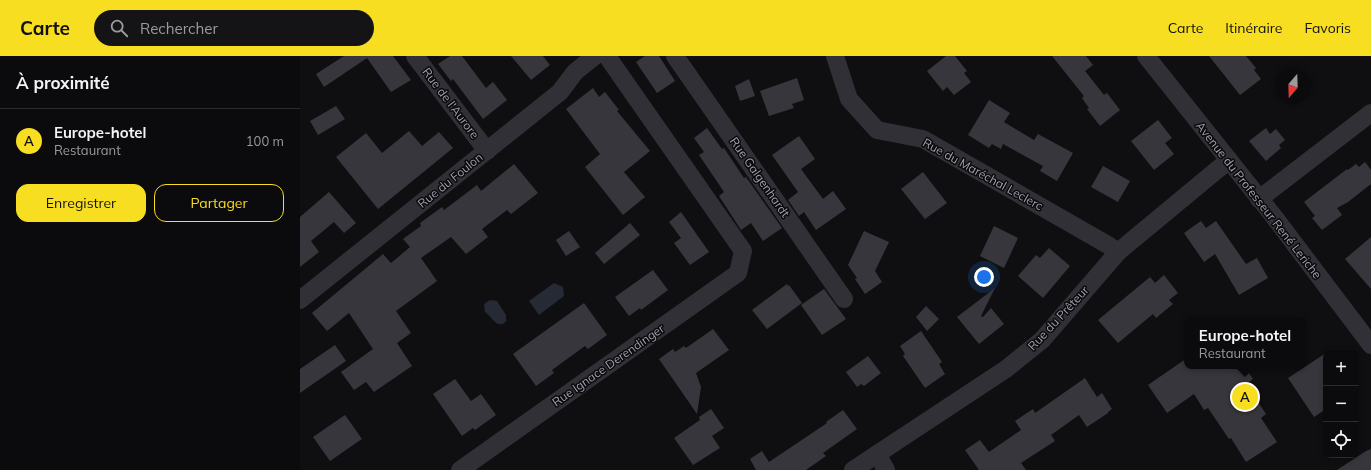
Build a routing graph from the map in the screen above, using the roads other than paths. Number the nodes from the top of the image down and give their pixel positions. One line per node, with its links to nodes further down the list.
1 (415, 56): 8 (street, Rue de l'Aurore)
2 (595, 56): 8 (street, Rue du Foulon)
3 (607, 56): 16 (street, Rue Ignace Derendinger)
4 (675, 56): 12 (street, Rue Galgenhardt)
5 (835, 56): 11 (street, Rue du Maréchal Leclerc)
6 (1146, 56): 9 (street, Avenue du Professeur René Leriche)
7 (1371, 113): 10 (street)
8 (487, 151): 13 (street, Rue du Foulon)
9 (1229, 160): 10 (street, Avenue du Professeur René Leriche); 11 (street, Rue du Prêteur)
10 (1259, 199): 14 (street, Avenue du Professeur René Leriche)
11 (1118, 252): 15 (street, Rue du Prêteur)
12 (844, 299)
13 (300, 300)
14 (1368, 334)
15 (877, 454): 17 (street, Rue du Prêteur); 18 (street)
16 (460, 470)
17 (853, 470)
18 (886, 470)

